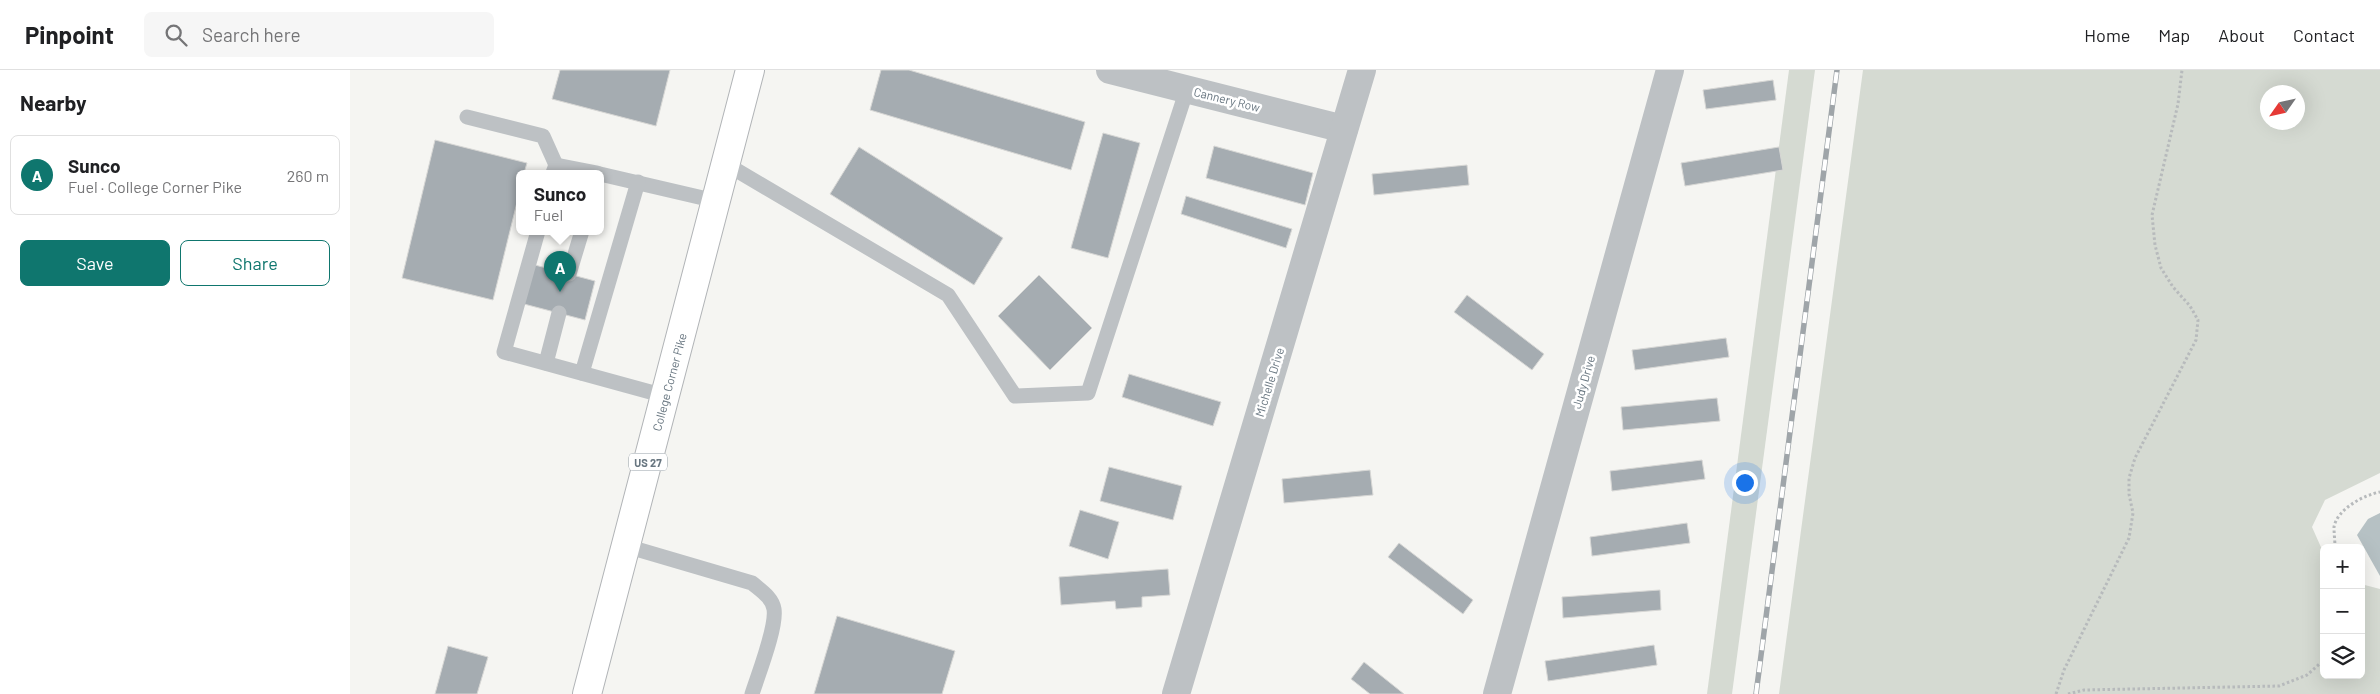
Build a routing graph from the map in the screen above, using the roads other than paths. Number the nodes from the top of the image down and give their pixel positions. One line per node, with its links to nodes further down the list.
1 (750, 70): 8 (highway, College Corner Pike / US 27)
2 (1110, 70): 5 (street, Cannery Row)
3 (1362, 70): 7 (street, Michelle Drive)
4 (1670, 70): 24 (street, Judy Drive)
5 (1190, 80): 7 (street, Cannery Row); 8 (lane)
6 (467, 118): 9 (lane)
7 (1344, 129): 23 (street, Michelle Drive)
8 (726, 164): 12 (highway, College Corner Pike / US 27)
9 (554, 169)
10 (604, 175): 11 (lane)
11 (638, 182): 12 (lane); 18 (lane)
12 (716, 201): 19 (highway, College Corner Pike / US 27)
13 (537, 235): 17 (lane)
14 (581, 235): 15 (lane)
15 (569, 274)
16 (559, 313): 17 (lane)
17 (546, 363): 18 (lane)
18 (582, 373): 19 (lane)
19 (665, 396): 20 (highway, College Corner Pike / US 27)
20 (626, 546): 21 (highway, College Corner Pike / US 27); 22 (lane)
21 (587, 694)
22 (752, 694)
23 (1176, 694)
24 (1496, 694)

